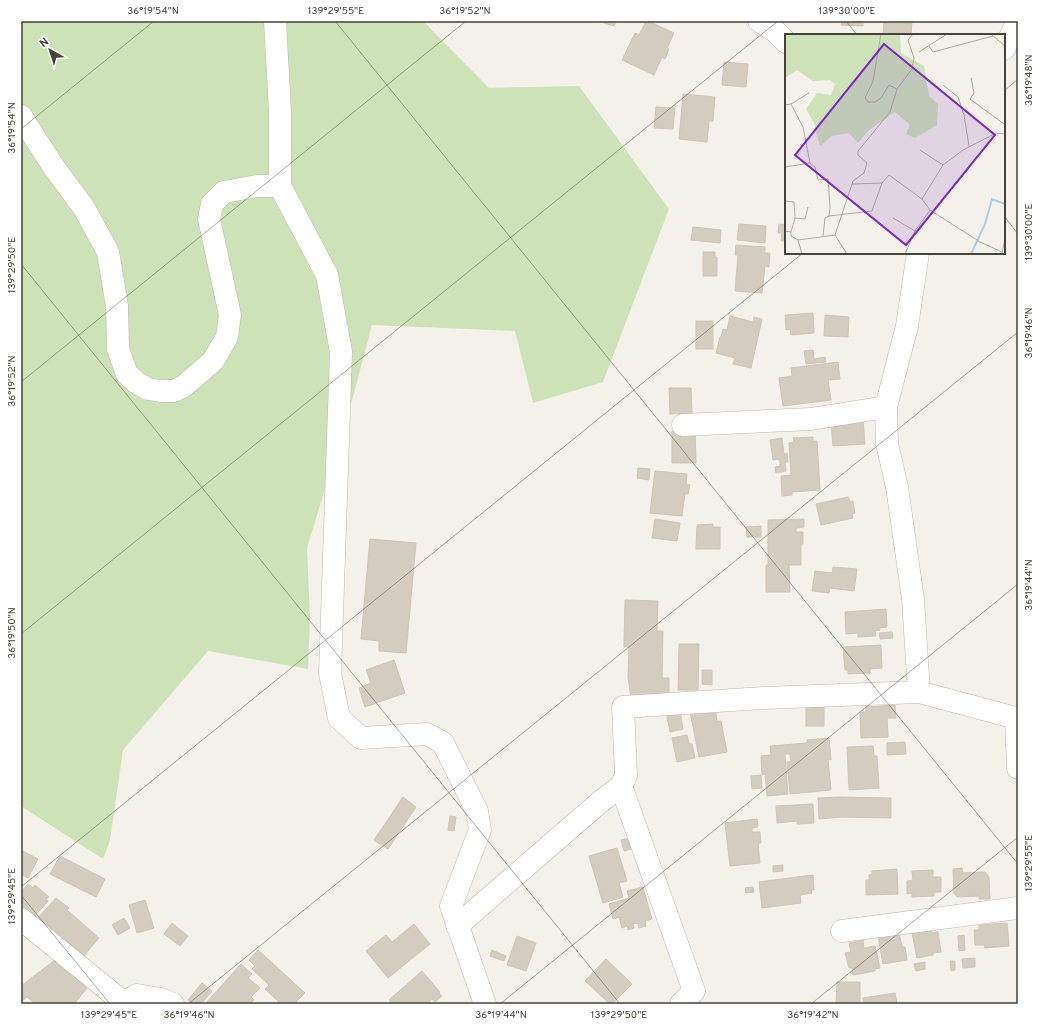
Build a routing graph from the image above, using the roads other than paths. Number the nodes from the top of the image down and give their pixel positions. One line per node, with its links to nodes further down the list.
1 (275, 21): 7 (street)
2 (759, 21): 4 (street)
3 (1018, 21): 5 (street)
4 (785, 41)
5 (1005, 47)
6 (21, 116): 7 (street)
7 (280, 186): 17 (street)
8 (918, 254): 9 (street)
9 (886, 407): 10 (street); 11 (street)
10 (683, 425)
11 (919, 692): 12 (street); 14 (street)
12 (1017, 718): 13 (street)
13 (1018, 768)
14 (621, 786): 17 (street); 22 (street)
15 (1018, 908): 18 (street)
16 (21, 919): 19 (street)
17 (457, 926): 21 (street)
18 (842, 931)
19 (122, 1003): 20 (street)
20 (173, 1004)
21 (484, 1004)
22 (681, 1004)

